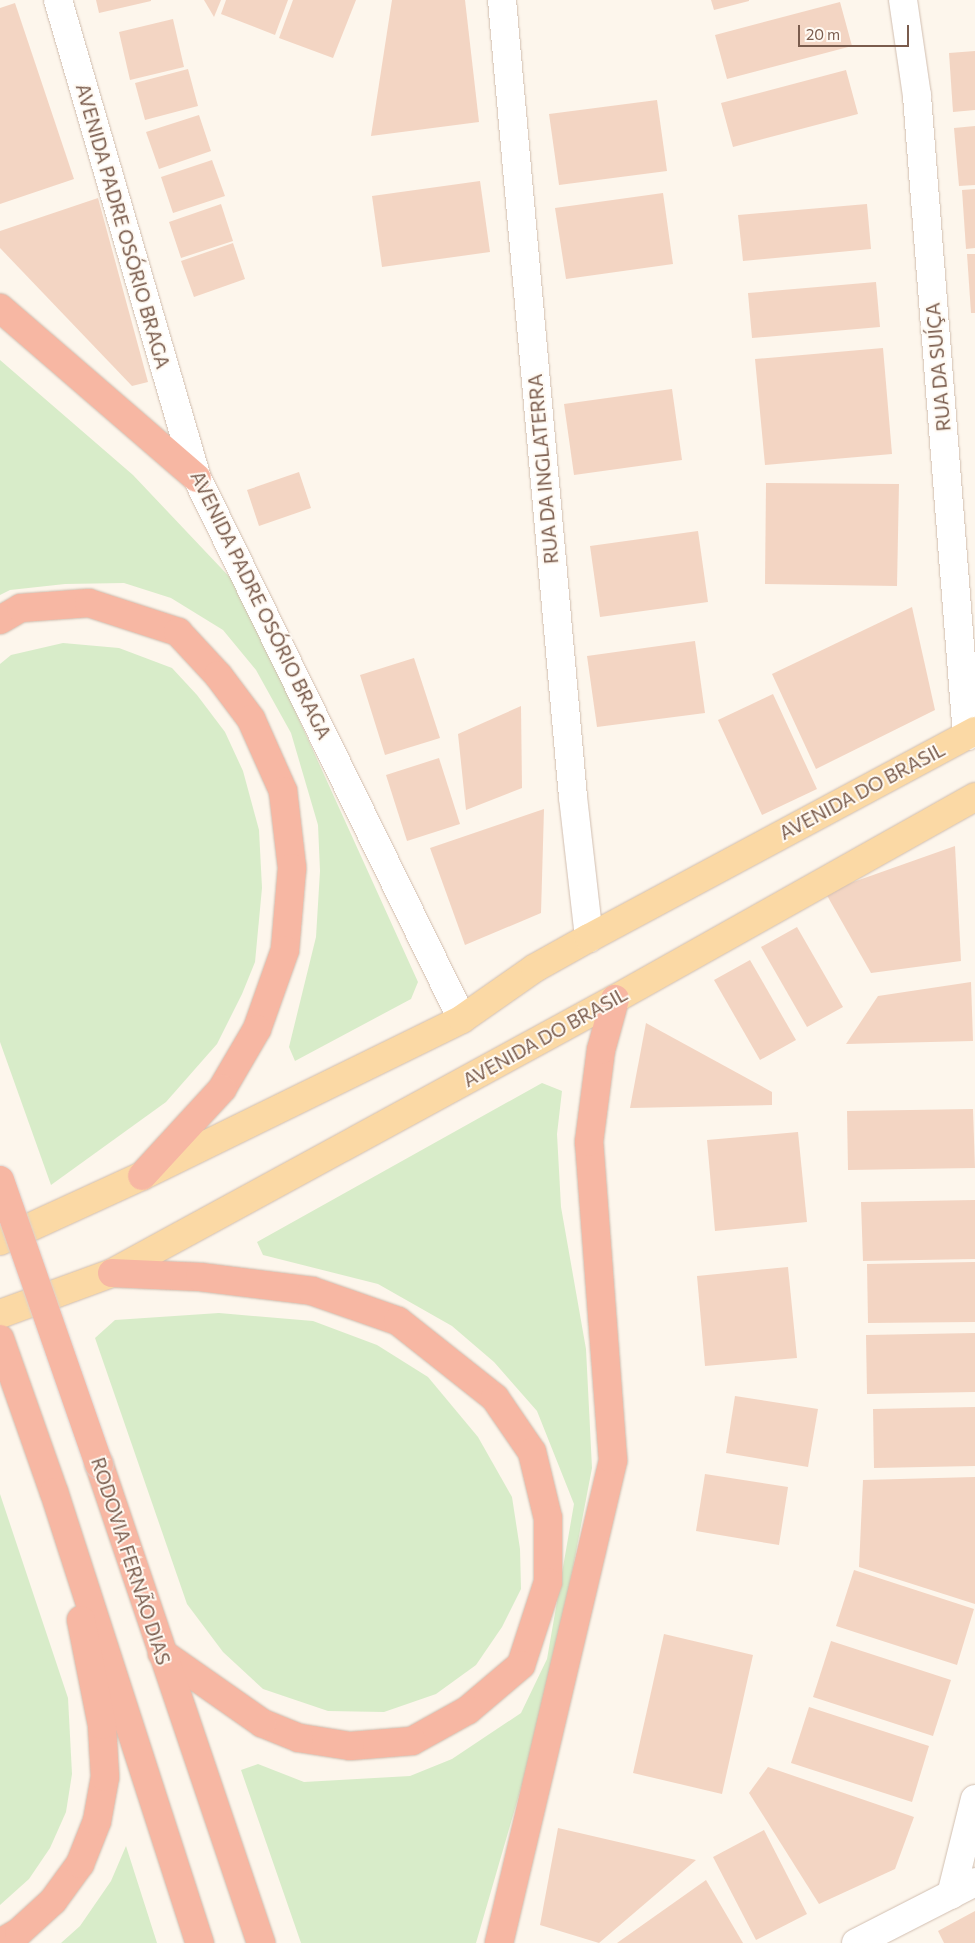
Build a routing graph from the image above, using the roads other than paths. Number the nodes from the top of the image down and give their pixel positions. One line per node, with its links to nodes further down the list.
1 (58, 0): 5 (street, AVENIDA PADRE OSÓRIO BRAGA)
2 (502, 0): 9 (street, RUA DA INGLATERRA)
3 (903, 0): 7 (street, RUA DA SUÍÇA)
4 (0, 308): 5 (highway)
5 (197, 478): 11 (street, AVENIDA PADRE OSÓRIO BRAGA)
6 (0, 620): 12 (highway)
7 (971, 733): 9 (main road, AVENIDA DO BRASIL)
8 (975, 797): 10 (main road, AVENIDA DO BRASIL)
9 (589, 938): 11 (main road, AVENIDA DO BRASIL)
10 (615, 999): 15 (main road, AVENIDA DO BRASIL); 26 (highway)
11 (462, 1019): 12 (main road, AVENIDA DO BRASIL)
12 (142, 1176): 14 (main road, AVENIDA DO BRASIL)
13 (0, 1180): 19 (highway, RODOVIA FERNÃO DIAS, bridge)
14 (0, 1241)
15 (112, 1273): 16 (main road, AVENIDA DO BRASIL); 19 (highway)
16 (0, 1314)
17 (0, 1339): 18 (highway)
18 (54, 1492): 23 (highway); 24 (highway)
19 (162, 1653): 25 (highway, RODOVIA FERNÃO DIAS)
20 (975, 1799): 22 (street)
21 (975, 1882): 22 (street)
22 (951, 1895): 27 (street)
23 (0, 1943)
24 (200, 1943)
25 (261, 1943)
26 (499, 1943)
27 (856, 1943)

